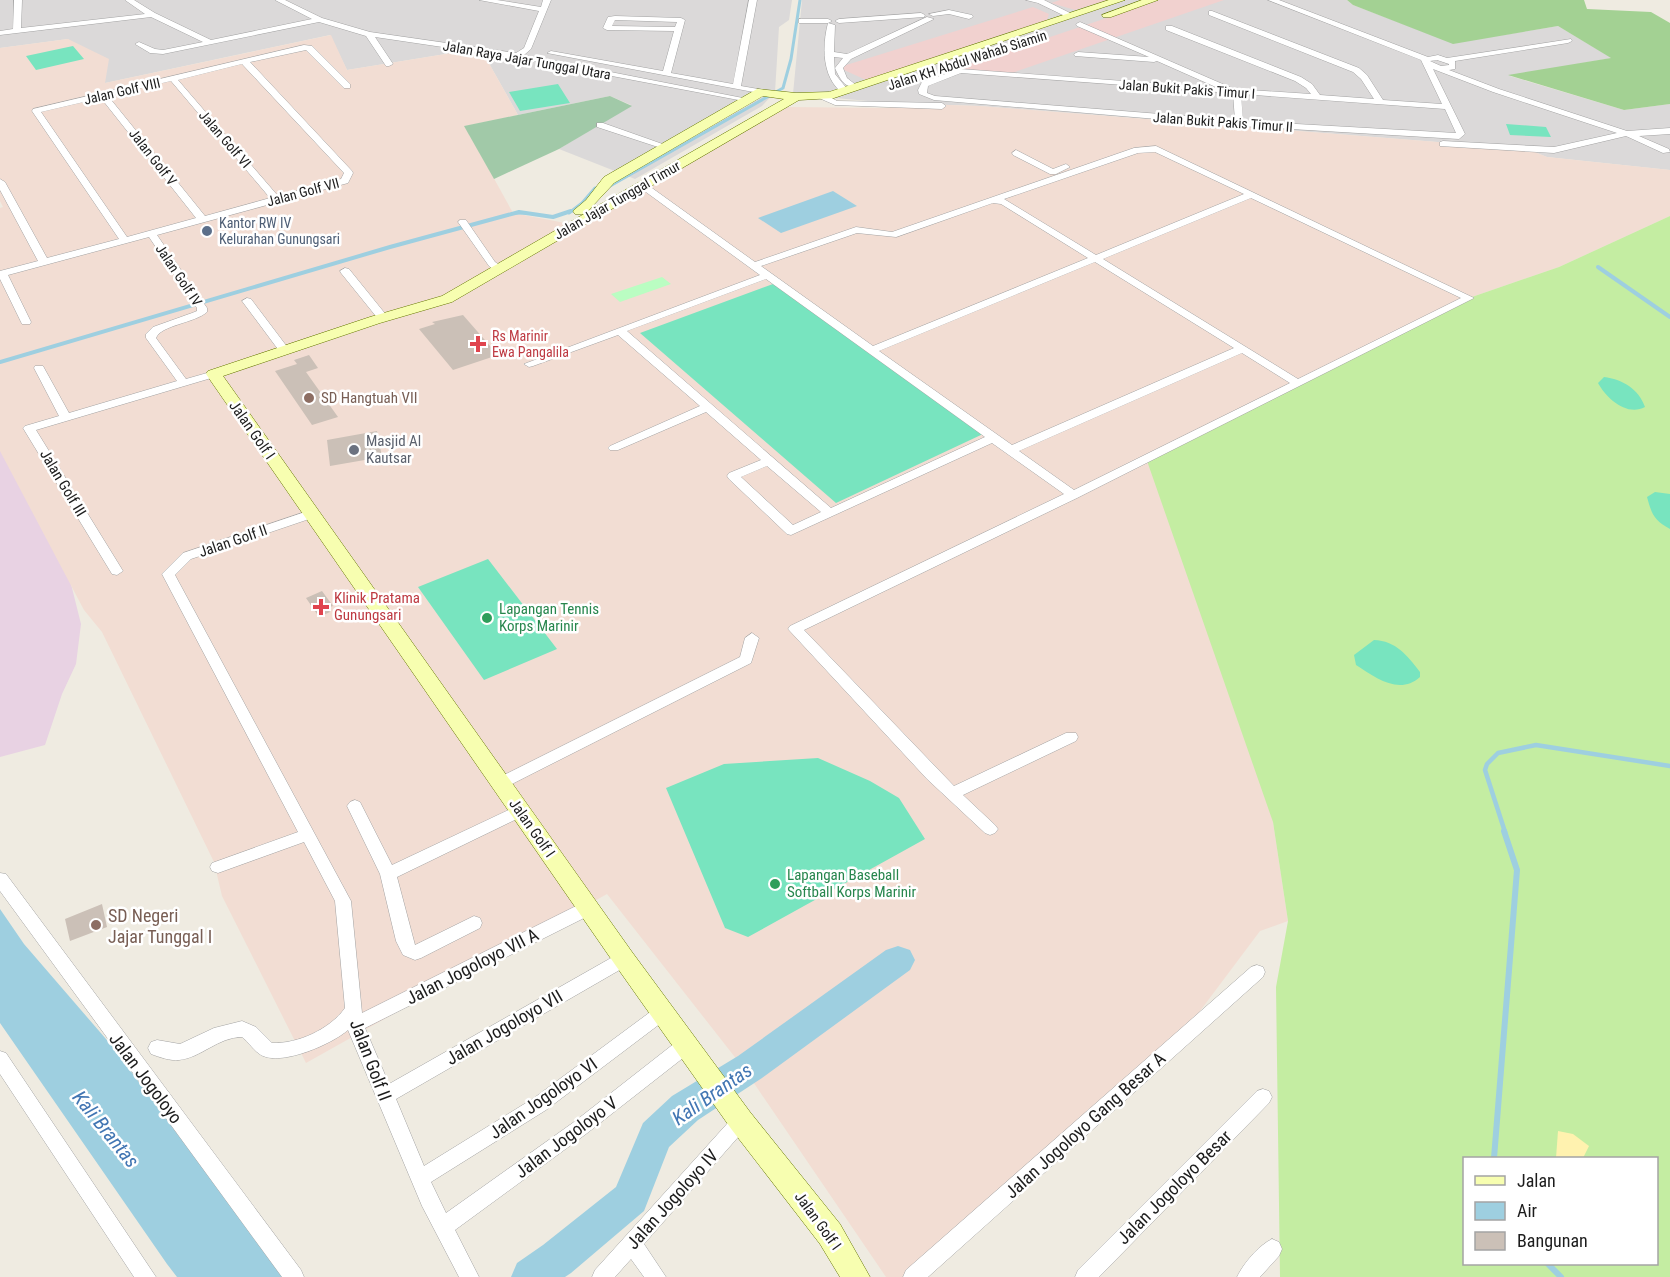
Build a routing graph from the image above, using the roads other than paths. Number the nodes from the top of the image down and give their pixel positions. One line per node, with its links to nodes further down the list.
1 (18, 0): 24 (street)
2 (129, 0): 14 (street)
3 (279, 0): 18 (street, Jalan Raya Jajar Tunggal Utara)
4 (298, 0): 33 (street, Jalan Raya Jajar Tunggal Utara)
5 (483, 0): 12 (street)
6 (547, 0): 12 (street)
7 (753, 0): 50 (street)
8 (1030, 0): 17 (street)
9 (1120, 0): 17 (main road, Jalan KH Abdul Wahab Siamin)
10 (1153, 0): 17 (main road, Jalan KH Abdul Wahab Siamin)
11 (1281, 1): 38 (street); 43 (street)
12 (542, 9): 33 (street)
13 (1212, 13): 59 (street)
14 (152, 15): 24 (street); 31 (street)
15 (931, 17): 16 (street); 20 (street); 37 (street)
16 (969, 17)
17 (1072, 19): 23 (main road, Jalan KH Abdul Wahab Siamin); 28 (main road, Jalan KH Abdul Wahab Siamin); 40 (street)
18 (319, 20): 26 (street, Jalan Raya Jajar Tunggal Utara); 31 (street)
19 (802, 21): 20 (street)
20 (832, 22): 34 (street)
21 (1169, 28): 57 (street)
22 (679, 29): 22 (street); 44 (street)
23 (1030, 29): 27 (main road, Jalan KH Abdul Wahab Siamin); 28 (main road)
24 (16, 31): 25 (street)
25 (0, 33)
26 (369, 34): 36 (street, Jalan Raya Jajar Tunggal Utara); 42 (street)
27 (1010, 36): 30 (main road); 51 (main road, Jalan KH Abdul Wahab Siamin)
28 (1043, 36): 30 (main road, Jalan KH Abdul Wahab Siamin)
29 (1568, 41): 41 (street)
30 (1023, 42): 60 (main road, Jalan KH Abdul Wahab Siamin)
31 (212, 43): 32 (street)
32 (139, 44)
33 (526, 49): 36 (street); 44 (street, Jalan Raya Jajar Tunggal Utara)
34 (830, 54): 37 (street); 51 (street)
35 (1078, 54): 40 (street)
36 (517, 56): 55 (street, Jalan Raya Jajar Tunggal Utara)
37 (848, 57): 51 (street)
38 (1438, 57): 41 (street); 43 (street)
39 (244, 61): 45 (street, Jalan Golf VIII); 49 (street, Jalan Golf VIII); 75 (street, Jalan Golf VII)
40 (1166, 61): 46 (street)
41 (1450, 63): 43 (street); 48 (street)
42 (389, 64)
43 (1430, 64): 48 (street); 61 (street, Jalan Bukit Pakis Timur II)
44 (667, 73): 50 (street, Jalan Raya Jajar Tunggal Utara)
45 (173, 79): 54 (street, Jalan Golf VIII); 75 (street, Jalan Golf VI)
46 (1207, 79): 52 (street); 53 (street)
47 (927, 83): 52 (street, Jalan Bukit Pakis Timur I); 64 (street, Jalan Bukit Pakis Timur II)
48 (1474, 83): 62 (street)
49 (347, 86)
50 (737, 86): 55 (street, Jalan Raya Jajar Tunggal Utara)
51 (849, 88): 56 (main road, Jalan KH Abdul Wahab Siamin)
52 (1204, 91): 53 (street, Jalan Bukit Pakis Timur I)
53 (1237, 93): 57 (street, Jalan Bukit Pakis Timur I); 64 (street)
54 (104, 96): 77 (street, Jalan Golf V); 80 (street, Jalan Golf VIII)
55 (758, 96): 58 (main road, Jalan Raya Jajar Tunggal Utara); 68 (main road, Jalan Jajar Tunggal Timur)
56 (822, 96): 58 (main road, Jalan KH Abdul Wahab Siamin); 60 (street)
57 (1317, 97): 59 (street, Jalan Bukit Pakis Timur I)
58 (787, 101): 60 (main road, Jalan KH Abdul Wahab Siamin); 73 (main road, Jalan Jajar Tunggal Timur)
59 (1380, 102): 61 (street, Jalan Bukit Pakis Timur I)
60 (835, 103): 67 (street)
61 (1449, 107): 64 (street, Jalan Bukit Pakis Timur II)
62 (1592, 121): 63 (street); 67 (street)
63 (1670, 122)
64 (1239, 123)
65 (600, 125): 68 (street)
66 (1670, 131): 67 (street)
67 (1620, 135): 70 (street)
68 (667, 147): 84 (main road, Jalan Jajar Tunggal Timur)
69 (1123, 151): 71 (street); 74 (street); 76 (street)
70 (1668, 151)
71 (1016, 153)
72 (0, 182): 82 (street)
73 (642, 185): 83 (street); 84 (main road, Jalan Jajar Tunggal Timur)
74 (1250, 195): 81 (street); 99 (street)
75 (276, 199): 77 (street, Jalan Golf VII)
76 (992, 200): 81 (street); 83 (street)
77 (202, 219): 79 (street, Jalan Golf VII)
78 (463, 222): 84 (street)
79 (151, 233): 80 (street, Jalan Golf VII); 98 (street, Jalan Golf IV)
80 (124, 240): 82 (street, Jalan Golf VII)
81 (1093, 259): 92 (street); 94 (street)
82 (45, 262): 86 (street, Jalan Golf VII)
83 (755, 265): 87 (street)
84 (496, 267): 89 (main road, Jalan Jajar Tunggal Timur)
85 (345, 272): 89 (street)
86 (1, 274): 90 (street)
87 (768, 275): 91 (street); 94 (street)
88 (248, 301): 93 (street)
89 (383, 318): 93 (main road, Jalan Jajar Tunggal Timur)
90 (26, 322)
91 (619, 330): 95 (street); 100 (street)
92 (1242, 349): 99 (street); 104 (street)
93 (284, 350): 97 (main road, Jalan Jajar Tunggal Timur)
94 (872, 350): 102 (street)
95 (529, 364)
96 (39, 368): 101 (street)
97 (214, 374): 98 (street, Jalan Golf III); 108 (main road, Jalan Golf I)
98 (183, 382): 101 (street, Jalan Golf III)
99 (1298, 383): 106 (street)
100 (707, 407): 103 (street); 105 (street)
101 (65, 416): 109 (street, Jalan Golf III)
102 (993, 438): 104 (street); 107 (street)
103 (614, 448)
104 (1011, 450): 106 (street)
105 (768, 460): 107 (street); 107 (street)
106 (1072, 495): 113 (street)
107 (829, 513)
108 (311, 514): 112 (main road, Jalan Golf I); 117 (street, Jalan Golf II)
109 (117, 571)
110 (752, 638): 112 (street)
111 (1071, 737): 113 (street)
112 (501, 783): 115 (main road, Jalan Golf I)
113 (952, 794): 116 (street)
114 (356, 806): 119 (street)
115 (520, 811): 119 (street); 121 (main road, Jalan Golf I)
116 (990, 829)
117 (307, 835): 118 (street); 126 (street, Jalan Golf II)
118 (218, 867)
119 (388, 874): 122 (street)
120 (0, 879): 138 (street, Jalan Jogoloyo)
121 (588, 908): 123 (main road, Jalan Golf I); 126 (street, Jalan Jogoloyo VII A)
122 (474, 923)
123 (624, 958): 125 (main road, Jalan Golf I); 130 (street, Jalan Jogoloyo VII)
124 (1257, 972): 143 (street, Jalan Jogoloyo Gang Besar A)
125 (663, 1012): 127 (main road, Jalan Golf I); 133 (street, Jalan Jogoloyo VI)
126 (354, 1018): 128 (street, Jalan Jogoloyo VII A); 130 (street, Jalan Golf II)
127 (686, 1045): 132 (main road, Jalan Golf I); 134 (street, Jalan Jogoloyo V)
128 (157, 1048)
129 (0, 1059): 137 (street)
130 (385, 1096): 133 (street, Jalan Golf II)
131 (1263, 1097): 144 (street, Jalan Jogoloyo Besar)
132 (741, 1121): 135 (street, Jalan Jogoloyo IV); 142 (main road, Jalan Golf I)
133 (420, 1179): 134 (street, Jalan Golf II)
134 (443, 1227): 139 (street, Jalan Golf II)
135 (632, 1244): 140 (street, Jalan Jogoloyo IV); 141 (street)
136 (1272, 1249): 145 (street)
137 (146, 1277)
138 (294, 1277)
139 (469, 1277)
140 (602, 1277)
141 (656, 1277)
142 (856, 1277)
143 (913, 1277)
144 (1085, 1277)
145 (1247, 1277)

